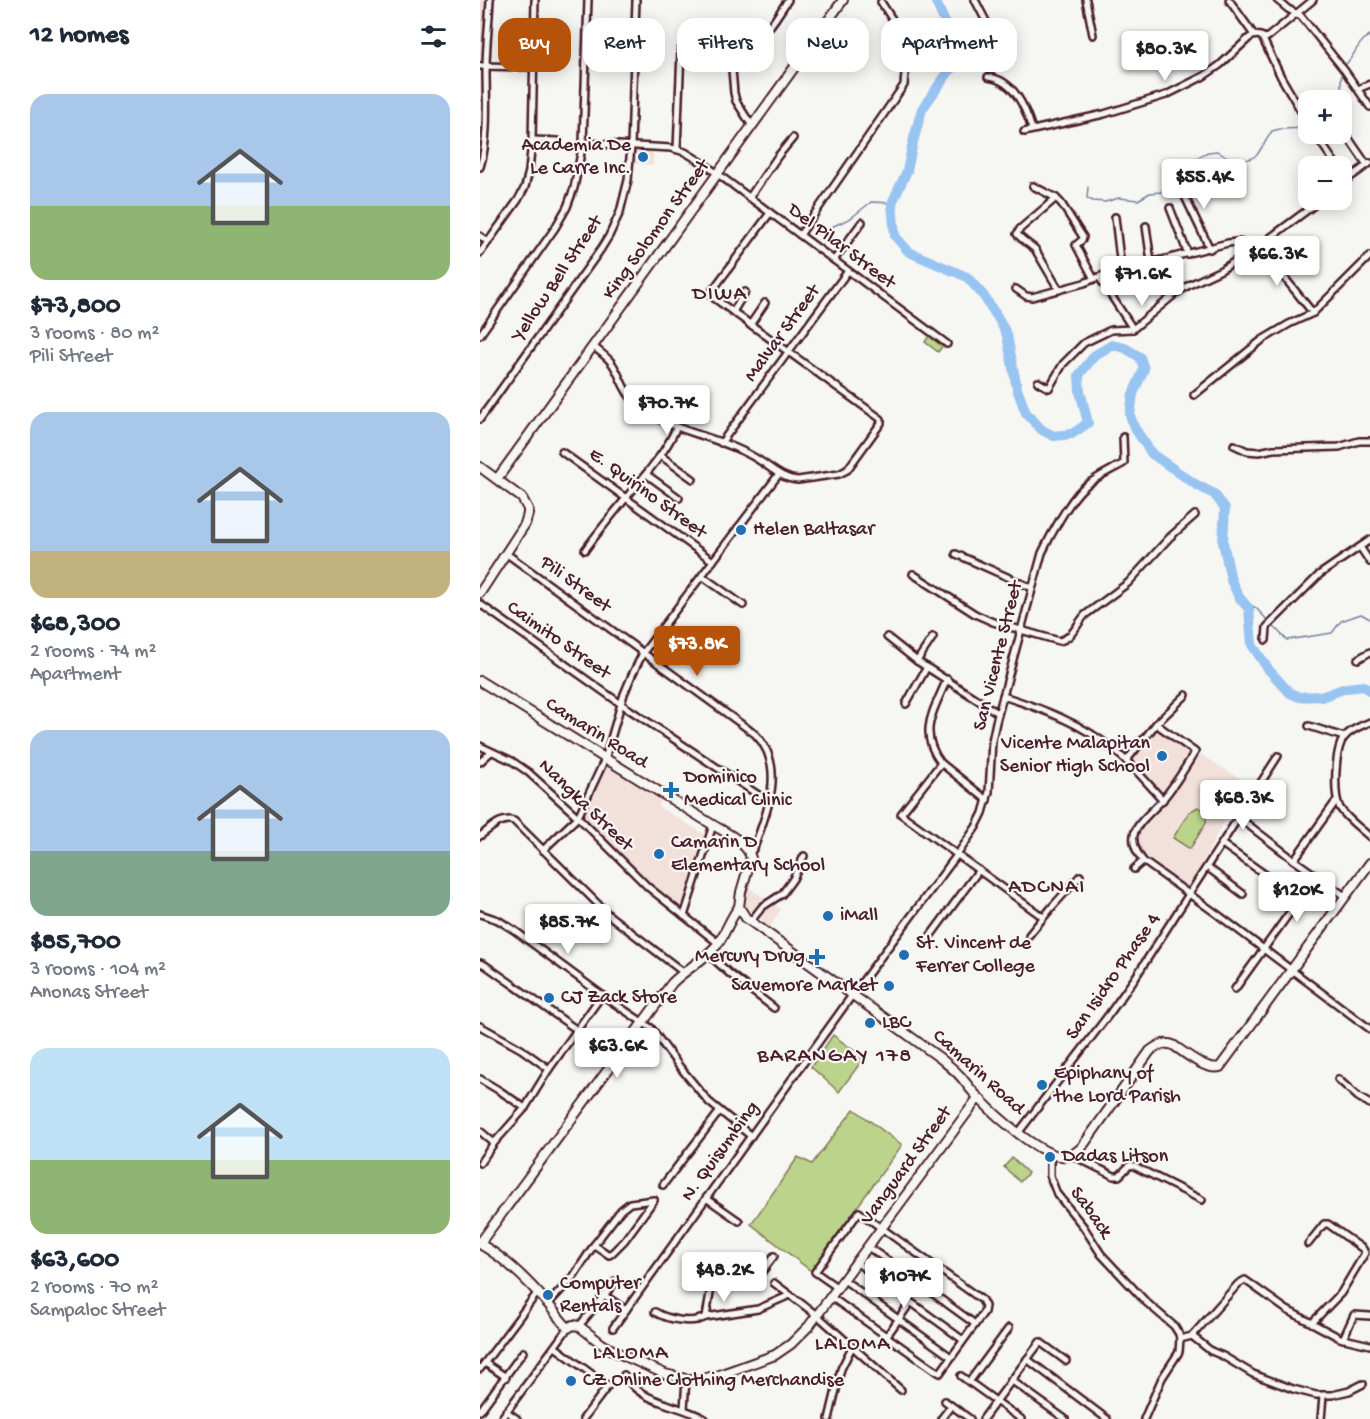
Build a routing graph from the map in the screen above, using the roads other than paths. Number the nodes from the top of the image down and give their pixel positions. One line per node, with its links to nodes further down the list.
1 (490, 0): 20 (street)
2 (535, 0): 14 (street)
3 (588, 0): 36 (street)
4 (636, 0): 38 (street, Yellow Bell Street)
5 (788, 0): 16 (street)
6 (843, 0): 30 (street, King Solomon Street)
7 (975, 0): 15 (street)
8 (1086, 0): 17 (street)
9 (1229, 0): 18 (street)
10 (1277, 0): 13 (street)
11 (1313, 0): 13 (street)
12 (881, 2): 54 (street)
13 (1297, 14): 19 (street); 27 (street)
14 (535, 18)
15 (984, 18)
16 (774, 19)
17 (1093, 35)
18 (1254, 35): 19 (street); 31 (street)
19 (1263, 36): 28 (street)
20 (483, 66): 21 (street); 41 (street)
21 (498, 67)
22 (534, 72): 34 (street)
23 (680, 72): 39 (street)
24 (732, 72): 30 (street)
25 (988, 78): 31 (street)
26 (1370, 84): 27 (street)
27 (1358, 89): 29 (street)
28 (1298, 106)
29 (1370, 106)
30 (752, 126): 42 (street, King Solomon Street)
31 (1032, 129): 32 (street)
32 (1024, 132)
33 (793, 138): 46 (street)
34 (532, 140): 35 (street); 56 (street)
35 (558, 141)
36 (584, 143): 38 (street); 75 (street)
37 (1352, 143): 40 (street)
38 (631, 146): 39 (street); 81 (street, Yellow Bell Street)
39 (677, 149): 42 (street, Del Pilar Street)
40 (1368, 164): 43 (street)
41 (480, 167)
42 (717, 174): 46 (street, Del Pilar Street); 77 (street, King Solomon Street)
43 (1352, 175)
44 (1178, 182): 58 (street)
45 (1033, 186): 47 (street)
46 (750, 198): 50 (street, Del Pilar Street)
47 (1056, 198): 66 (street); 68 (street)
48 (1170, 208): 60 (street)
49 (1308, 210): 57 (street)
50 (770, 213): 54 (street, Del Pilar Street); 71 (street)
51 (1115, 217): 64 (street)
52 (862, 222): 62 (street)
53 (1146, 226): 63 (street)
54 (800, 235): 62 (street, Del Pilar Street)
55 (480, 237): 56 (street)
56 (488, 242): 59 (street)
57 (1259, 246): 58 (street); 72 (street); 74 (street)
58 (1210, 249): 60 (street)
59 (480, 253)
60 (1188, 254): 63 (street)
61 (1370, 256): 72 (street)
62 (834, 261): 65 (street, Del Pilar Street)
63 (1151, 262): 64 (street)
64 (1121, 268): 66 (street)
65 (848, 271): 76 (street, Del Pilar Street); 78 (street, Malvar Street)
66 (1096, 278): 68 (street); 74 (street)
67 (1016, 289): 68 (street)
68 (1059, 290)
69 (745, 292): 71 (street)
70 (765, 303): 73 (street)
71 (733, 312): 73 (street)
72 (1313, 313): 80 (street)
73 (750, 324): 78 (street)
74 (1133, 329): 79 (street)
75 (480, 335)
76 (947, 344)
77 (594, 347): 82 (street); 92 (street, King Solomon Street)
78 (789, 353): 85 (street, Malvar Street); 91 (street)
79 (1038, 382)
80 (1194, 395)
81 (480, 419)
82 (676, 428): 85 (street); 88 (street)
83 (1123, 437): 106 (street, San Vicente Street)
84 (1370, 441): 86 (street)
85 (721, 443): 91 (street)
86 (1234, 445)
87 (562, 452): 94 (street, E. Quirino Street)
88 (661, 456): 90 (street); 93 (street)
89 (480, 467): 92 (street)
90 (646, 474): 94 (street); 95 (street)
91 (779, 474): 102 (street)
92 (497, 479): 100 (street)
93 (693, 479)
94 (627, 498): 99 (street); 102 (street, E. Quirino Street)
95 (679, 498)
96 (1195, 515): 110 (street)
97 (1370, 540): 98 (street)
98 (1360, 547): 103 (street); 113 (street)
99 (585, 550)
100 (507, 554): 107 (street); 115 (street, Pili Street)
101 (956, 554): 106 (street)
102 (713, 561): 105 (street)
103 (1370, 562)
104 (913, 574): 110 (street)
105 (702, 576): 109 (street); 115 (street)
106 (1032, 588): 110 (street, San Vicente Street)
107 (480, 593)
108 (480, 604): 123 (street, Caimito Street)
109 (742, 605)
110 (1021, 630): 122 (street, San Vicente Street)
111 (887, 637): 117 (street)
112 (933, 638): 117 (street)
113 (1266, 640)
114 (1370, 652): 116 (street)
115 (643, 653): 123 (street); 140 (street, Pili Street)
116 (1358, 659)
117 (916, 661): 118 (street)
118 (927, 666): 119 (street); 124 (street)
119 (947, 679): 125 (street); 136 (street)
120 (480, 681): 133 (street, Camarin Road)
121 (1186, 695): 127 (street)
122 (1003, 696): 125 (street, San Vicente Street); 134 (street)
123 (621, 704): 133 (street); 140 (street, Caimito Street)
124 (906, 704)
125 (998, 713): 138 (street, San Vicente Street)
126 (1370, 722): 129 (street)
127 (1156, 724): 134 (street); 137 (street)
128 (1309, 726): 129 (street)
129 (1344, 737): 139 (street)
130 (480, 746): 131 (street, Nangka Street)
131 (491, 752): 135 (street); 142 (street, Nangka Street)
132 (1278, 756): 141 (street, San Isidro Phase 4)
133 (605, 759): 142 (street); 143 (street, Camarin Road)
134 (1126, 761): 137 (street)
135 (480, 762)
136 (941, 763): 138 (street); 149 (street)
137 (1163, 800): 152 (street)
138 (987, 801): 149 (street, San Vicente Street)
139 (1337, 801): 145 (street); 151 (street)
140 (769, 802): 148 (street, Pili Street)
141 (1238, 816): 146 (street, San Isidro Phase 4); 151 (street)
142 (578, 818): 147 (street); 165 (street, Nangka Street)
143 (712, 825): 148 (street, Camarin Road); 165 (street)
144 (480, 836): 147 (street)
145 (1370, 837)
146 (1222, 844): 154 (street, San Isidro Phase 4); 159 (street)
147 (543, 850): 175 (street)
148 (750, 853): 163 (street)
149 (957, 855): 156 (street); 177 (street, San Vicente Street)
150 (804, 856): 167 (street)
151 (1294, 860): 158 (street)
152 (1143, 861): 155 (street); 160 (street)
153 (1370, 863): 162 (street)
154 (1207, 867): 160 (street, San Isidro Phase 4); 161 (street)
155 (1134, 869)
156 (979, 870): 166 (street); 168 (street)
157 (1080, 876): 166 (street)
158 (1316, 876): 162 (street); 171 (street)
159 (1277, 883)
160 (1189, 894): 171 (street); 192 (street, San Isidro Phase 4)
161 (1243, 894)
162 (1345, 896): 174 (street)
163 (739, 907): 167 (street, Camarin Road); 170 (street)
164 (480, 914): 178 (street)
165 (684, 916): 170 (street, Nangka Street)
166 (1043, 917): 169 (street)
167 (751, 921): 177 (street, Camarin Road)
168 (931, 934)
169 (1029, 935)
170 (718, 943): 172 (street)
171 (1263, 949): 174 (street); 176 (street)
172 (708, 954): 175 (street); 179 (street)
173 (480, 963): 183 (street)
174 (1291, 970): 182 (street); 196 (street)
175 (683, 972): 180 (street)
176 (1235, 989)
177 (853, 994): 187 (street, Camarin Road); 193 (street, N. Quisumbing)
178 (602, 995): 180 (street); 183 (street)
179 (774, 1008)
180 (643, 1022): 190 (street); 203 (street)
181 (480, 1026): 184 (street)
182 (1370, 1029)
183 (577, 1030): 184 (street)
184 (549, 1069): 189 (street)
185 (480, 1079): 189 (street)
186 (1338, 1079): 188 (street)
187 (978, 1098): 192 (street, Camarin Road); 202 (street, Vanguard Street)
188 (1370, 1104)
189 (525, 1108): 194 (street)
190 (720, 1111): 193 (street); 198 (street)
191 (480, 1131): 194 (street)
192 (1019, 1132): 195 (street, Camarin Road)
193 (751, 1136): 199 (street, N. Quisumbing)
194 (494, 1143): 197 (street)
195 (1052, 1155): 196 (street); 237 (street, Saback)
196 (1072, 1155): 200 (street)
197 (480, 1163)
198 (663, 1185)
199 (706, 1198): 201 (street); 223 (street, N. Quisumbing)
200 (1202, 1200)
201 (739, 1221)
202 (881, 1228): 206 (street, Vanguard Street); 209 (street); 216 (street)
203 (480, 1244): 217 (street)
204 (1308, 1244): 230 (street)
205 (594, 1245): 205 (street); 222 (street)
206 (868, 1247): 208 (street, Vanguard Street); 211 (street)
207 (774, 1256): 214 (street)
208 (856, 1262): 212 (street, Vanguard Street); 218 (street)
209 (936, 1268): 229 (street); 229 (street)
210 (686, 1272): 214 (street)
211 (911, 1277)
212 (844, 1280): 216 (street, Vanguard Street); 228 (street)
213 (616, 1281): 219 (street)
214 (712, 1281): 227 (street)
215 (774, 1283): 220 (street)
216 (838, 1288): 221 (street, Vanguard Street)
217 (538, 1292): 222 (street); 247 (street)
218 (899, 1294)
219 (604, 1295): 223 (street); 231 (street)
220 (790, 1295): 225 (street); 227 (street)
221 (831, 1297): 225 (street, Vanguard Street); 235 (street)
222 (548, 1304): 232 (street)
223 (626, 1310): 233 (street, N. Quisumbing)
224 (655, 1312): 227 (street)
225 (818, 1316): 242 (street); 252 (street, Vanguard Street)
226 (1370, 1316): 238 (street)
227 (706, 1317)
228 (899, 1319): 235 (street); 239 (street); 244 (street)
229 (975, 1323): 239 (street)
230 (1312, 1323): 236 (street); 238 (street)
231 (579, 1326): 232 (street); 252 (street, Vanguard Street)
232 (568, 1328): 241 (street)
233 (613, 1328)
234 (1009, 1328): 254 (street)
235 (886, 1336): 244 (street)
236 (1192, 1336): 237 (street); 257 (street)
237 (1180, 1339): 275 (street)
238 (1343, 1339): 240 (street)
239 (963, 1340): 244 (street)
240 (1370, 1345)
241 (555, 1347): 263 (street); 266 (street)
242 (852, 1347): 256 (street); 268 (street)
243 (523, 1352): 251 (street)
244 (951, 1357)
245 (1027, 1359): 246 (street); 253 (street); 274 (street)
246 (1066, 1361)
247 (485, 1363): 248 (street); 251 (street)
248 (480, 1369)
249 (624, 1375): 261 (street)
250 (961, 1376): 254 (street)
251 (506, 1377): 262 (street)
252 (686, 1379): 261 (street)
253 (1011, 1380): 259 (street); 273 (street)
254 (969, 1382): 259 (street)
255 (1363, 1384): 257 (street)
256 (901, 1390)
257 (1323, 1396): 276 (street)
258 (945, 1401): 260 (street)
259 (995, 1401): 271 (street); 272 (street)
260 (951, 1406): 269 (street); 270 (street)
261 (684, 1409): 267 (street)
262 (480, 1411)
263 (507, 1411): 264 (street); 265 (street)
264 (501, 1419)
265 (517, 1419)
266 (583, 1419)
267 (705, 1419)
268 (829, 1419)
269 (942, 1419)
270 (970, 1419)
271 (983, 1419)
272 (1021, 1419)
273 (1065, 1419)
274 (1107, 1419)
275 (1143, 1419)
276 (1320, 1419)

